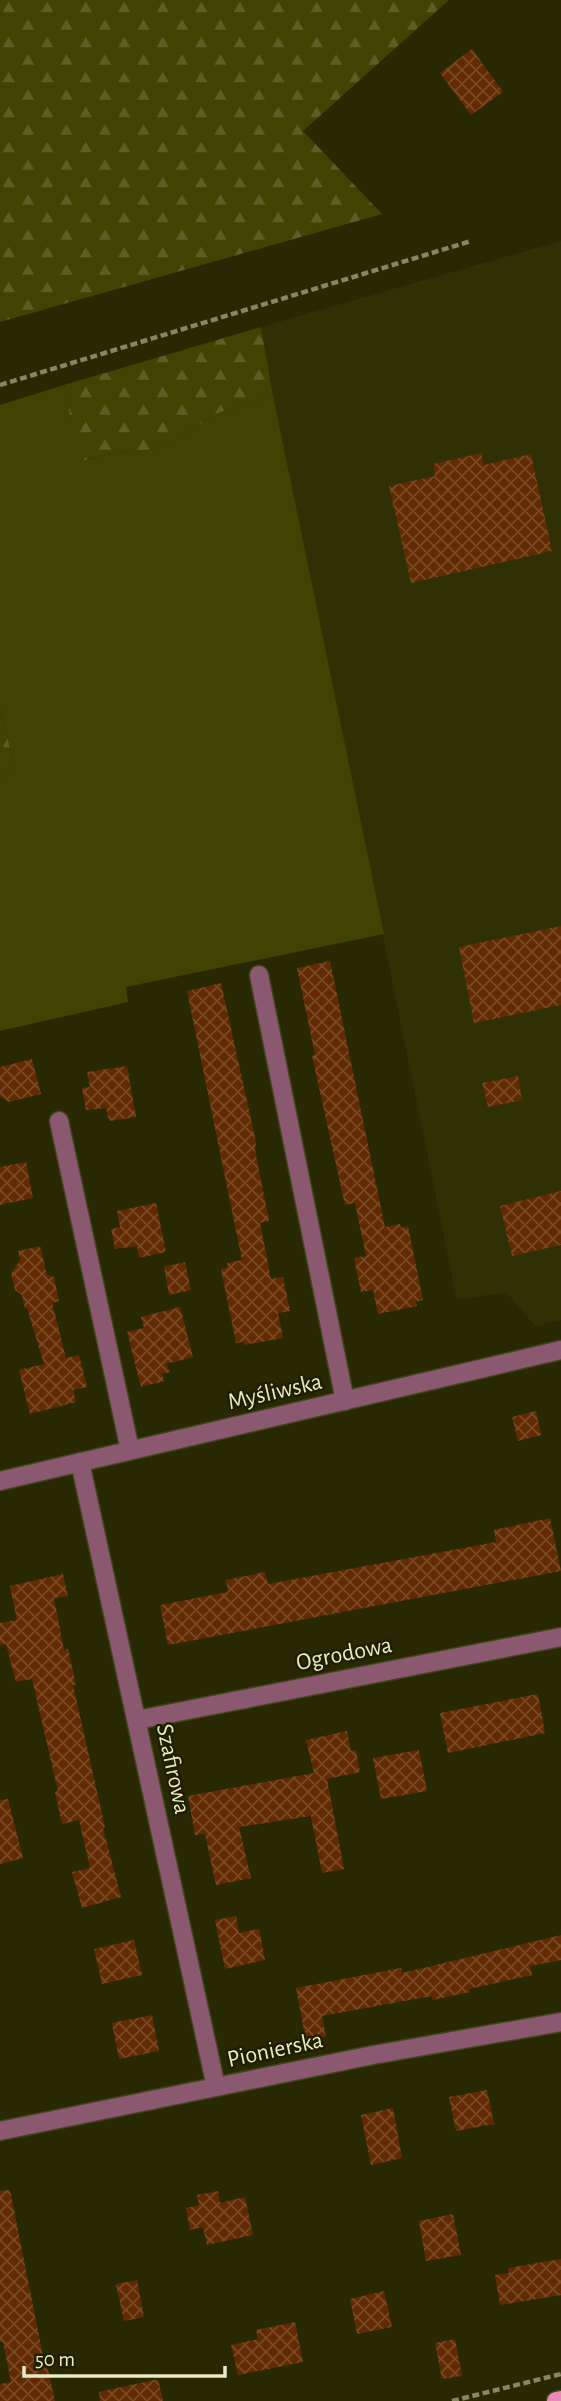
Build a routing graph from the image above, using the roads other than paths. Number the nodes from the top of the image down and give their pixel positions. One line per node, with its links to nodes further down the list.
1 (258, 975): 4 (street)
2 (59, 1121): 5 (street)
3 (561, 1350): 4 (street, Myśliwska)
4 (345, 1401): 5 (street, Myśliwska)
5 (130, 1450): 6 (street, Myśliwska)
6 (80, 1462): 7 (street, Myśliwska); 9 (street, Szafirowa)
7 (0, 1481)
8 (561, 1637): 9 (street, Ogrodowa)
9 (137, 1720): 11 (street, Szafirowa)
10 (561, 2022): 11 (street, Pionierska)
11 (216, 2087): 12 (street, Pionierska)
12 (0, 2132)
13 (561, 2400): 14 (main road)
14 (556, 2401)

